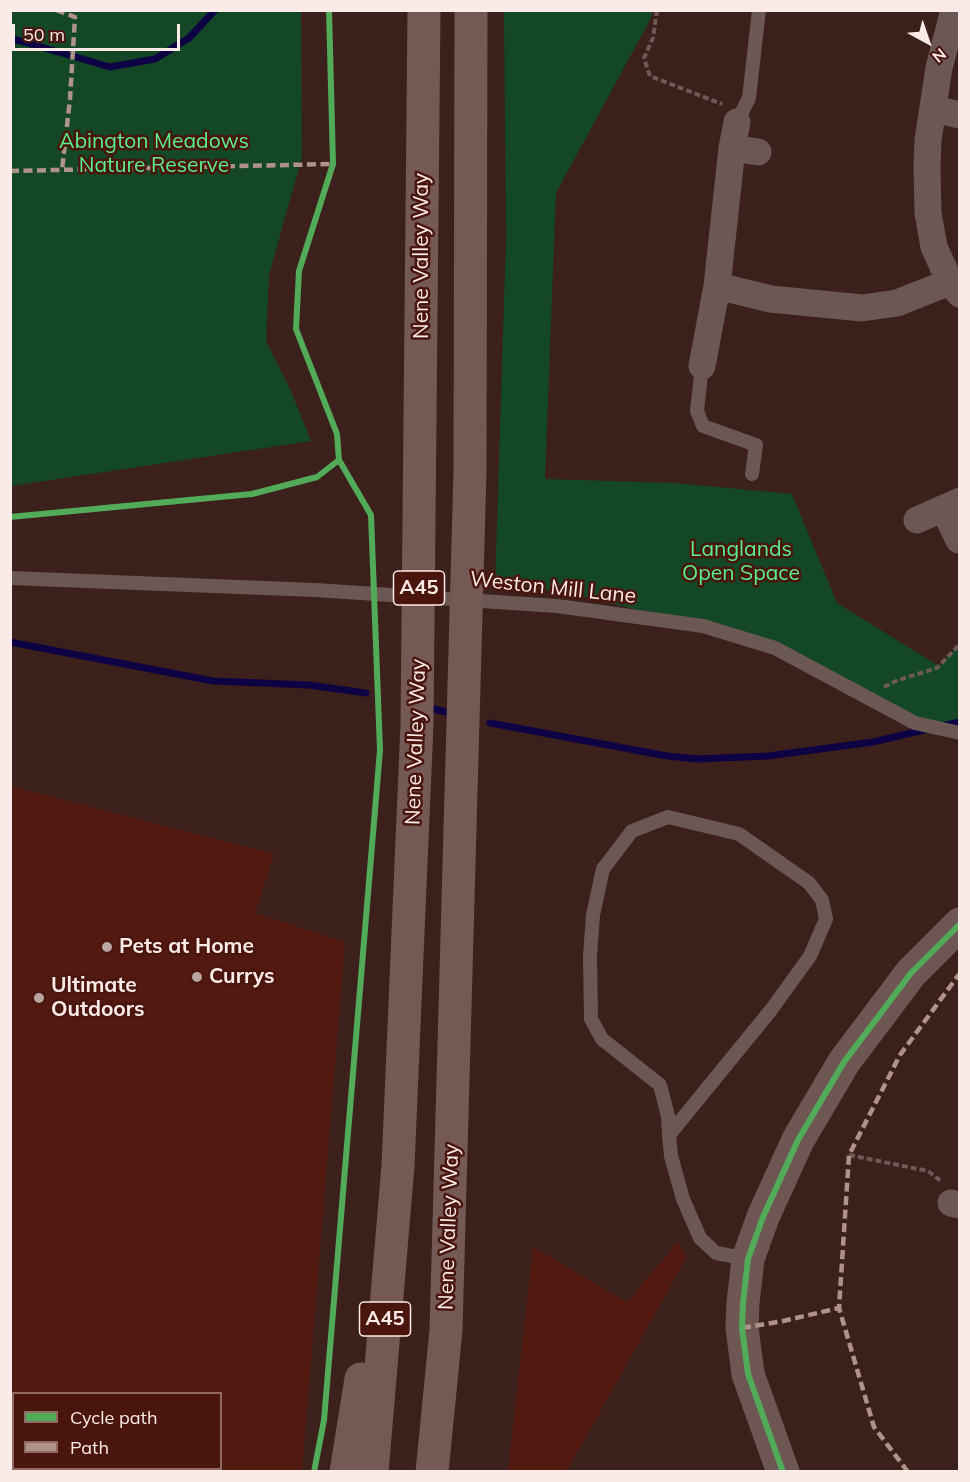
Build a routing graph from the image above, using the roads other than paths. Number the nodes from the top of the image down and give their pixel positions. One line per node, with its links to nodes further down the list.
1 (424, 10): 19 (highway, Nene Valley Way / A45)
2 (471, 10): 21 (highway, Nene Valley Way / A45)
3 (759, 10): 7 (lane)
4 (954, 10): 5 (street)
5 (933, 110): 6 (street); 9 (street)
6 (960, 115)
7 (742, 141): 8 (street)
8 (717, 286): 9 (street); 10 (street)
9 (955, 288)
10 (702, 366): 11 (lane)
11 (752, 474)
12 (952, 505): 13 (street); 14 (street)
13 (917, 520)
14 (959, 540)
15 (10, 578): 16 (lane, Weston Mill Lane)
16 (957, 732)
17 (960, 924): 20 (street)
18 (669, 1135): 18 (lane); 20 (lane)
19 (398, 1166): 22 (highway); 23 (highway, Nene Valley Way / A45)
20 (748, 1259): 26 (street)
21 (446, 1330): 24 (highway, Nene Valley Way / A45); 25 (highway)
22 (346, 1472)
23 (372, 1472)
24 (432, 1472)
25 (451, 1472)
26 (783, 1472)

